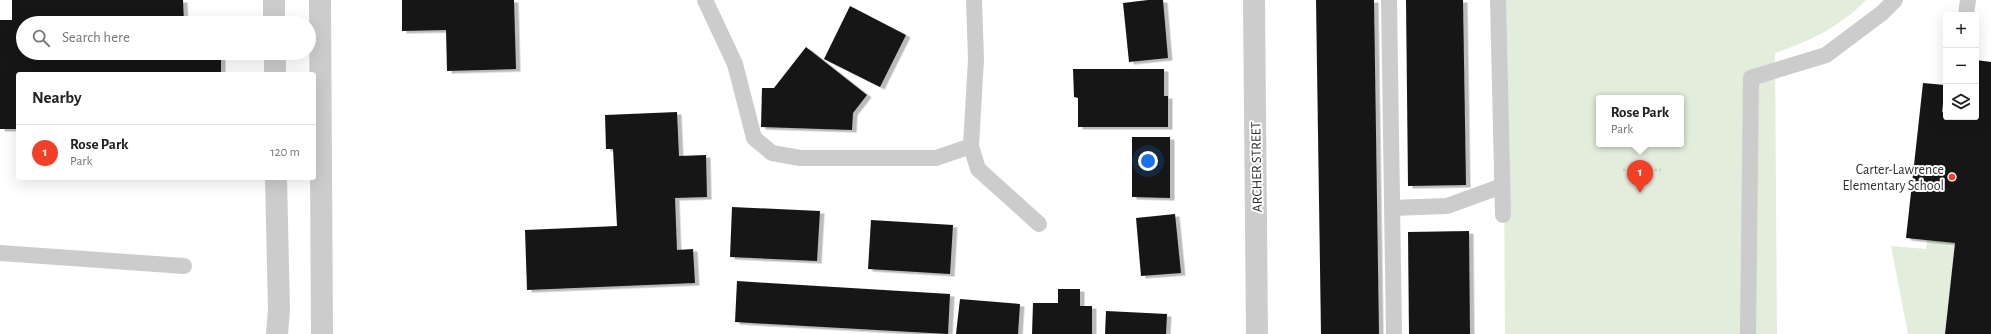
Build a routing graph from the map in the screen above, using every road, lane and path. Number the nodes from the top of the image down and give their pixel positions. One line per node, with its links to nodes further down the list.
1 (274, 0): 11 (street)
2 (320, 0): 25 (street)
3 (705, 0): 14 (lane)
4 (974, 0): 14 (lane)
5 (1254, 0): 26 (street, ARCHER STREET)
6 (1389, 0): 19 (lane)
7 (1498, 0): 18 (lane)
8 (1895, 0): 28 (lane)
9 (1968, 0): 10 (lane)
10 (1966, 12)
11 (274, 16)
12 (274, 60): 13 (street)
13 (275, 72)
14 (971, 146): 21 (lane)
15 (1622, 170): 16 (path)
16 (1661, 170)
17 (276, 180): 24 (street)
18 (1502, 186): 19 (lane); 20 (lane)
19 (1392, 208): 27 (lane)
20 (1503, 215)
21 (1039, 224)
22 (0, 253): 23 (lane)
23 (184, 266)
24 (277, 334)
25 (322, 334)
26 (1258, 334)
27 (1394, 334)
28 (1748, 334)

